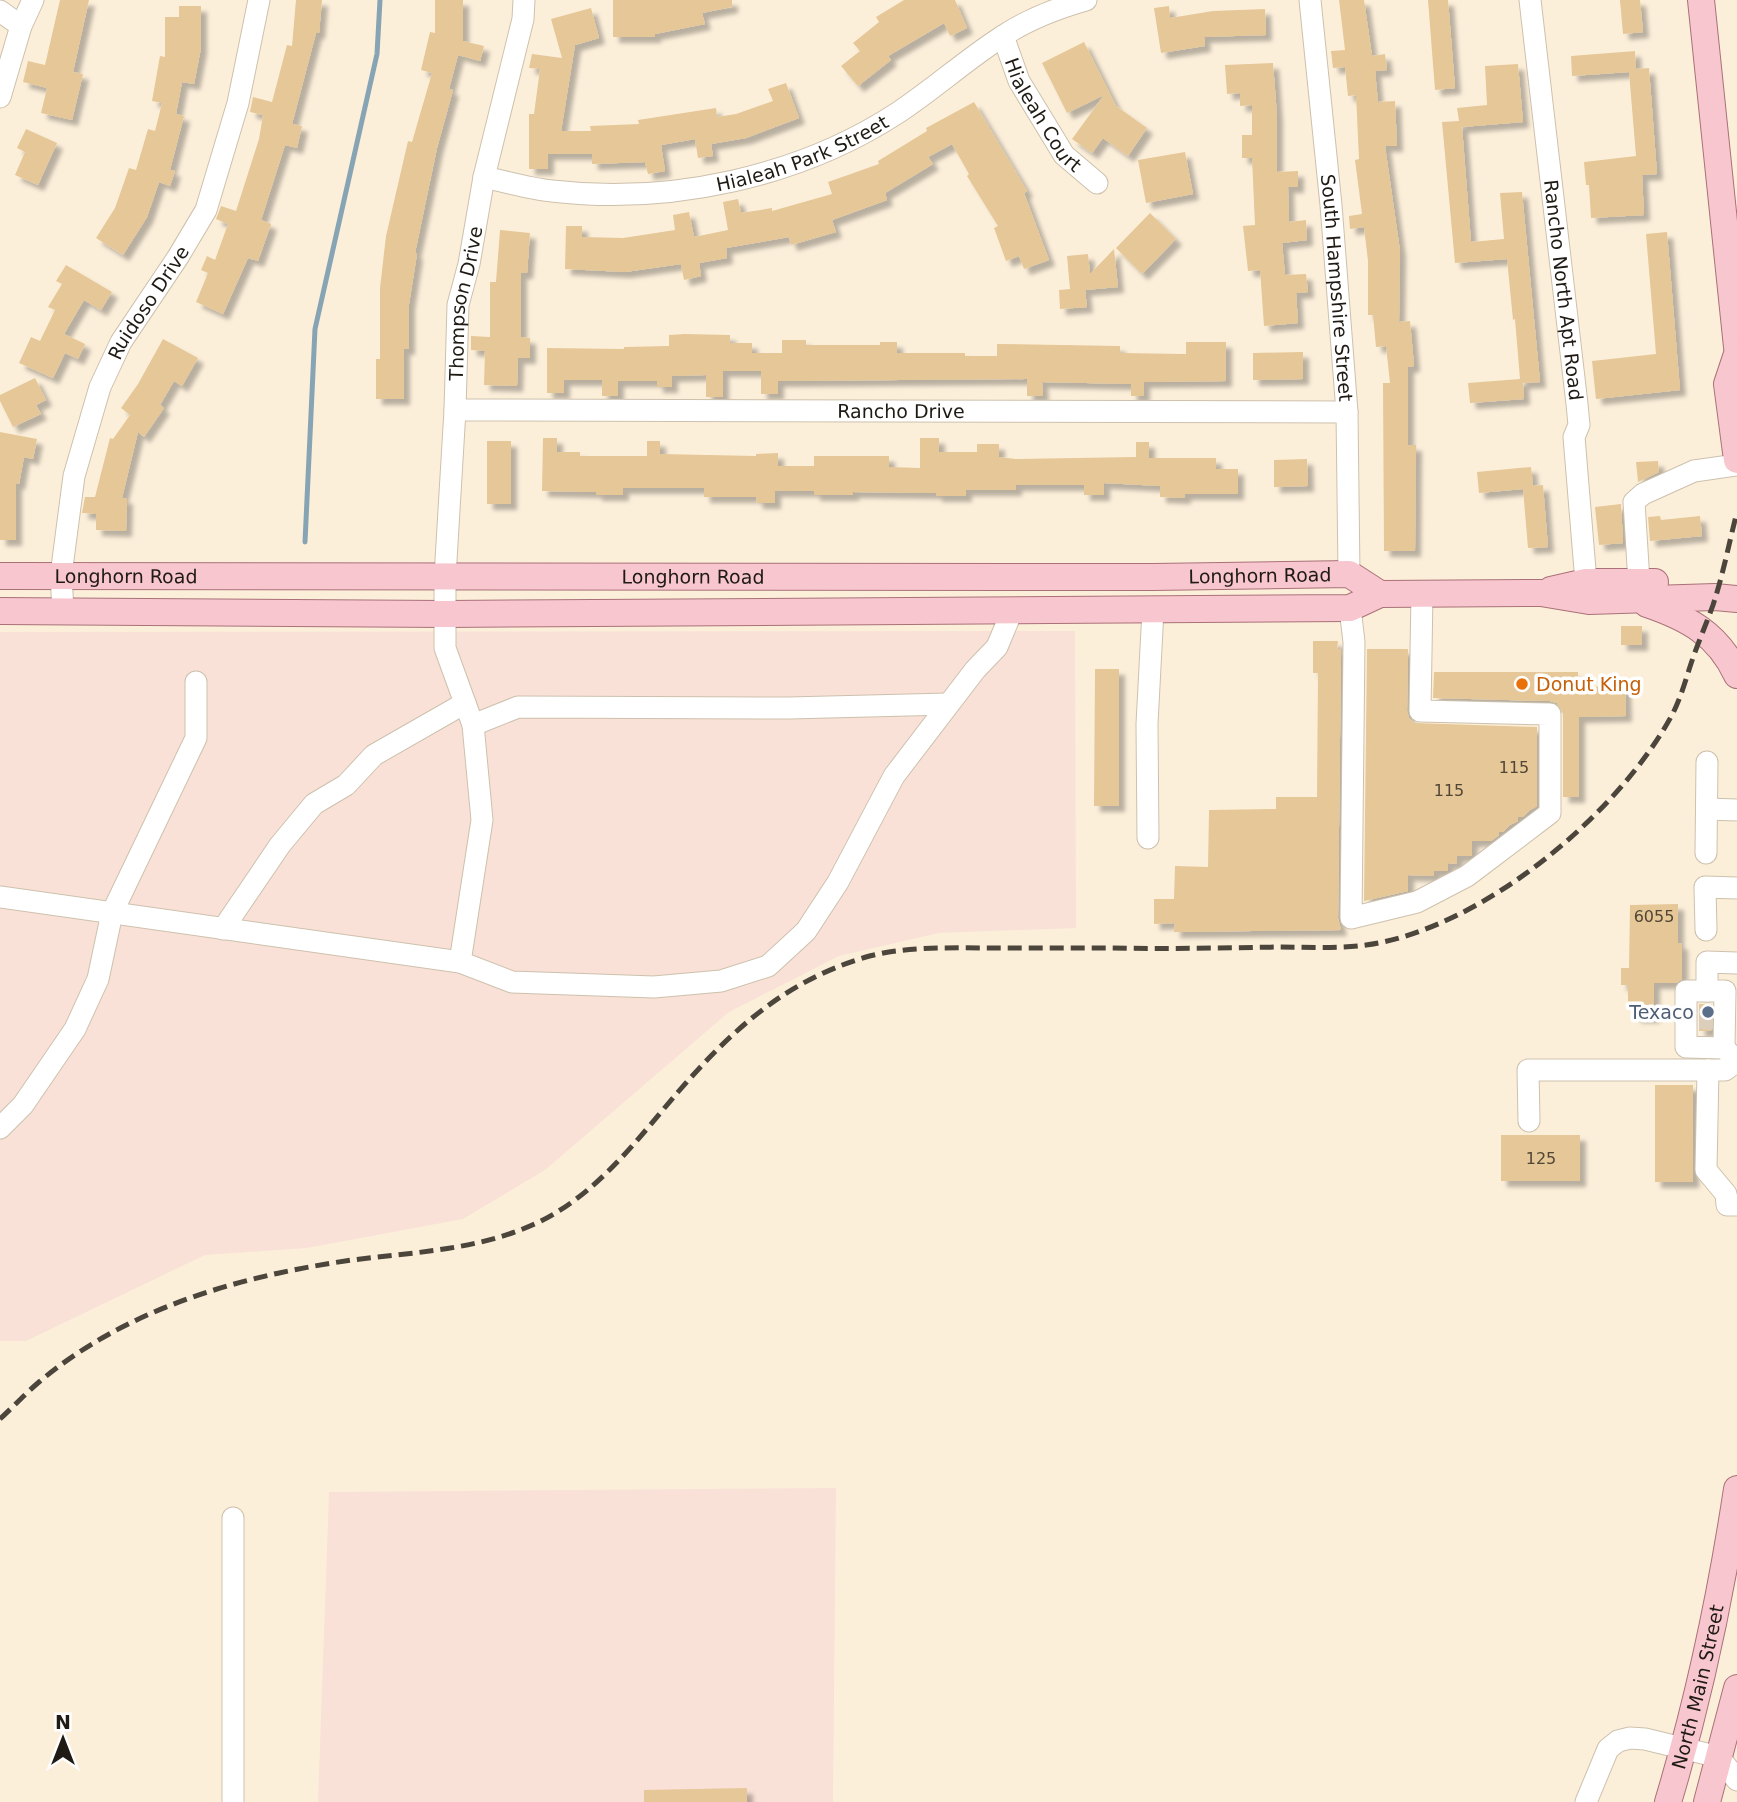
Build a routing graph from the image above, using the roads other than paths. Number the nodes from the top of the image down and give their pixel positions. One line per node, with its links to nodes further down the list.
1 (33, 0): 9 (street)
2 (259, 0): 20 (street, Ruidoso Drive)
3 (524, 0): 12 (street, Thompson Drive)
4 (1086, 0): 10 (street, Hialeah Park Street)
5 (1310, 0): 17 (street, South Hampshire Street)
6 (1530, 0): 25 (street, Rancho North Apt Road)
7 (1701, 0): 14 (main road)
8 (0, 11): 9 (street)
9 (21, 26): 11 (street)
10 (1003, 36): 12 (street, Hialeah Park Street); 13 (street, Hialeah Court)
11 (0, 97)
12 (484, 177): 16 (street, Thompson Drive)
13 (1097, 183)
14 (1737, 347)
15 (1737, 354): 18 (main road)
16 (455, 411): 17 (street, Rancho Drive); 22 (street, Thompson Drive)
17 (1347, 412): 19 (street, South Hampshire Street)
18 (1737, 463): 26 (street)
19 (1349, 574): 23 (main road, Longhorn Road); 28 (main road, Longhorn Road)
20 (61, 575): 21 (main road, Longhorn Road); 22 (main road, Longhorn Road); 34 (street, Ruidoso Drive)
21 (0, 576)
22 (444, 577): 23 (main road, Longhorn Road); 36 (street, Thompson Drive)
23 (1153, 577): 32 (main road)
24 (1737, 581): 26 (main road, Longhorn Road)
25 (1586, 582): 26 (main road, Longhorn Road); 27 (main road, Longhorn Road)
26 (1637, 591): 27 (main road, Longhorn Road); 30 (main road, Longhorn Road); 37 (main road)
27 (1541, 593): 29 (main road, Longhorn Road)
28 (1380, 594): 29 (main road, Longhorn Road); 31 (main road, Longhorn Road)
29 (1422, 594): 31 (street)
30 (1737, 599)
31 (1350, 608): 32 (main road, Longhorn Road)
32 (1153, 610): 35 (main road, Longhorn Road); 45 (street)
33 (0, 611): 34 (main road, Longhorn Road)
34 (63, 611): 36 (main road, Longhorn Road)
35 (1012, 611): 36 (main road, Longhorn Road); 40 (street)
36 (445, 614): 39 (street, Thompson Drive)
37 (1737, 675)
38 (196, 682): 49 (street)
39 (465, 703): 41 (street, Thompson Drive); 50 (street)
40 (948, 705): 41 (street); 52 (street)
41 (473, 725): 52 (street, Thompson Drive)
42 (1707, 762): 43 (street)
43 (1707, 809): 44 (street); 46 (street)
44 (1737, 810)
45 (1149, 838)
46 (1706, 853)
47 (1737, 888): 51 (street)
48 (0, 897): 49 (street)
49 (112, 913): 50 (street); 57 (street)
50 (223, 929): 52 (street)
51 (1706, 930)
52 (460, 962)
53 (1737, 963): 54 (street)
54 (1713, 1023): 55 (street)
55 (1708, 1070): 56 (street); 58 (street)
56 (1529, 1121)
57 (0, 1128)
58 (1737, 1205)
59 (1737, 1489): 62 (main road, North Main Street)
60 (233, 1518): 65 (street)
61 (1737, 1688): 63 (main road, North Main Street)
62 (1684, 1748): 63 (street); 66 (street); 67 (main road, North Main Street)
63 (1719, 1757): 64 (street); 68 (main road, North Main Street)
64 (1737, 1780)
65 (233, 1802)
66 (1586, 1802)
67 (1668, 1802)
68 (1707, 1802)

